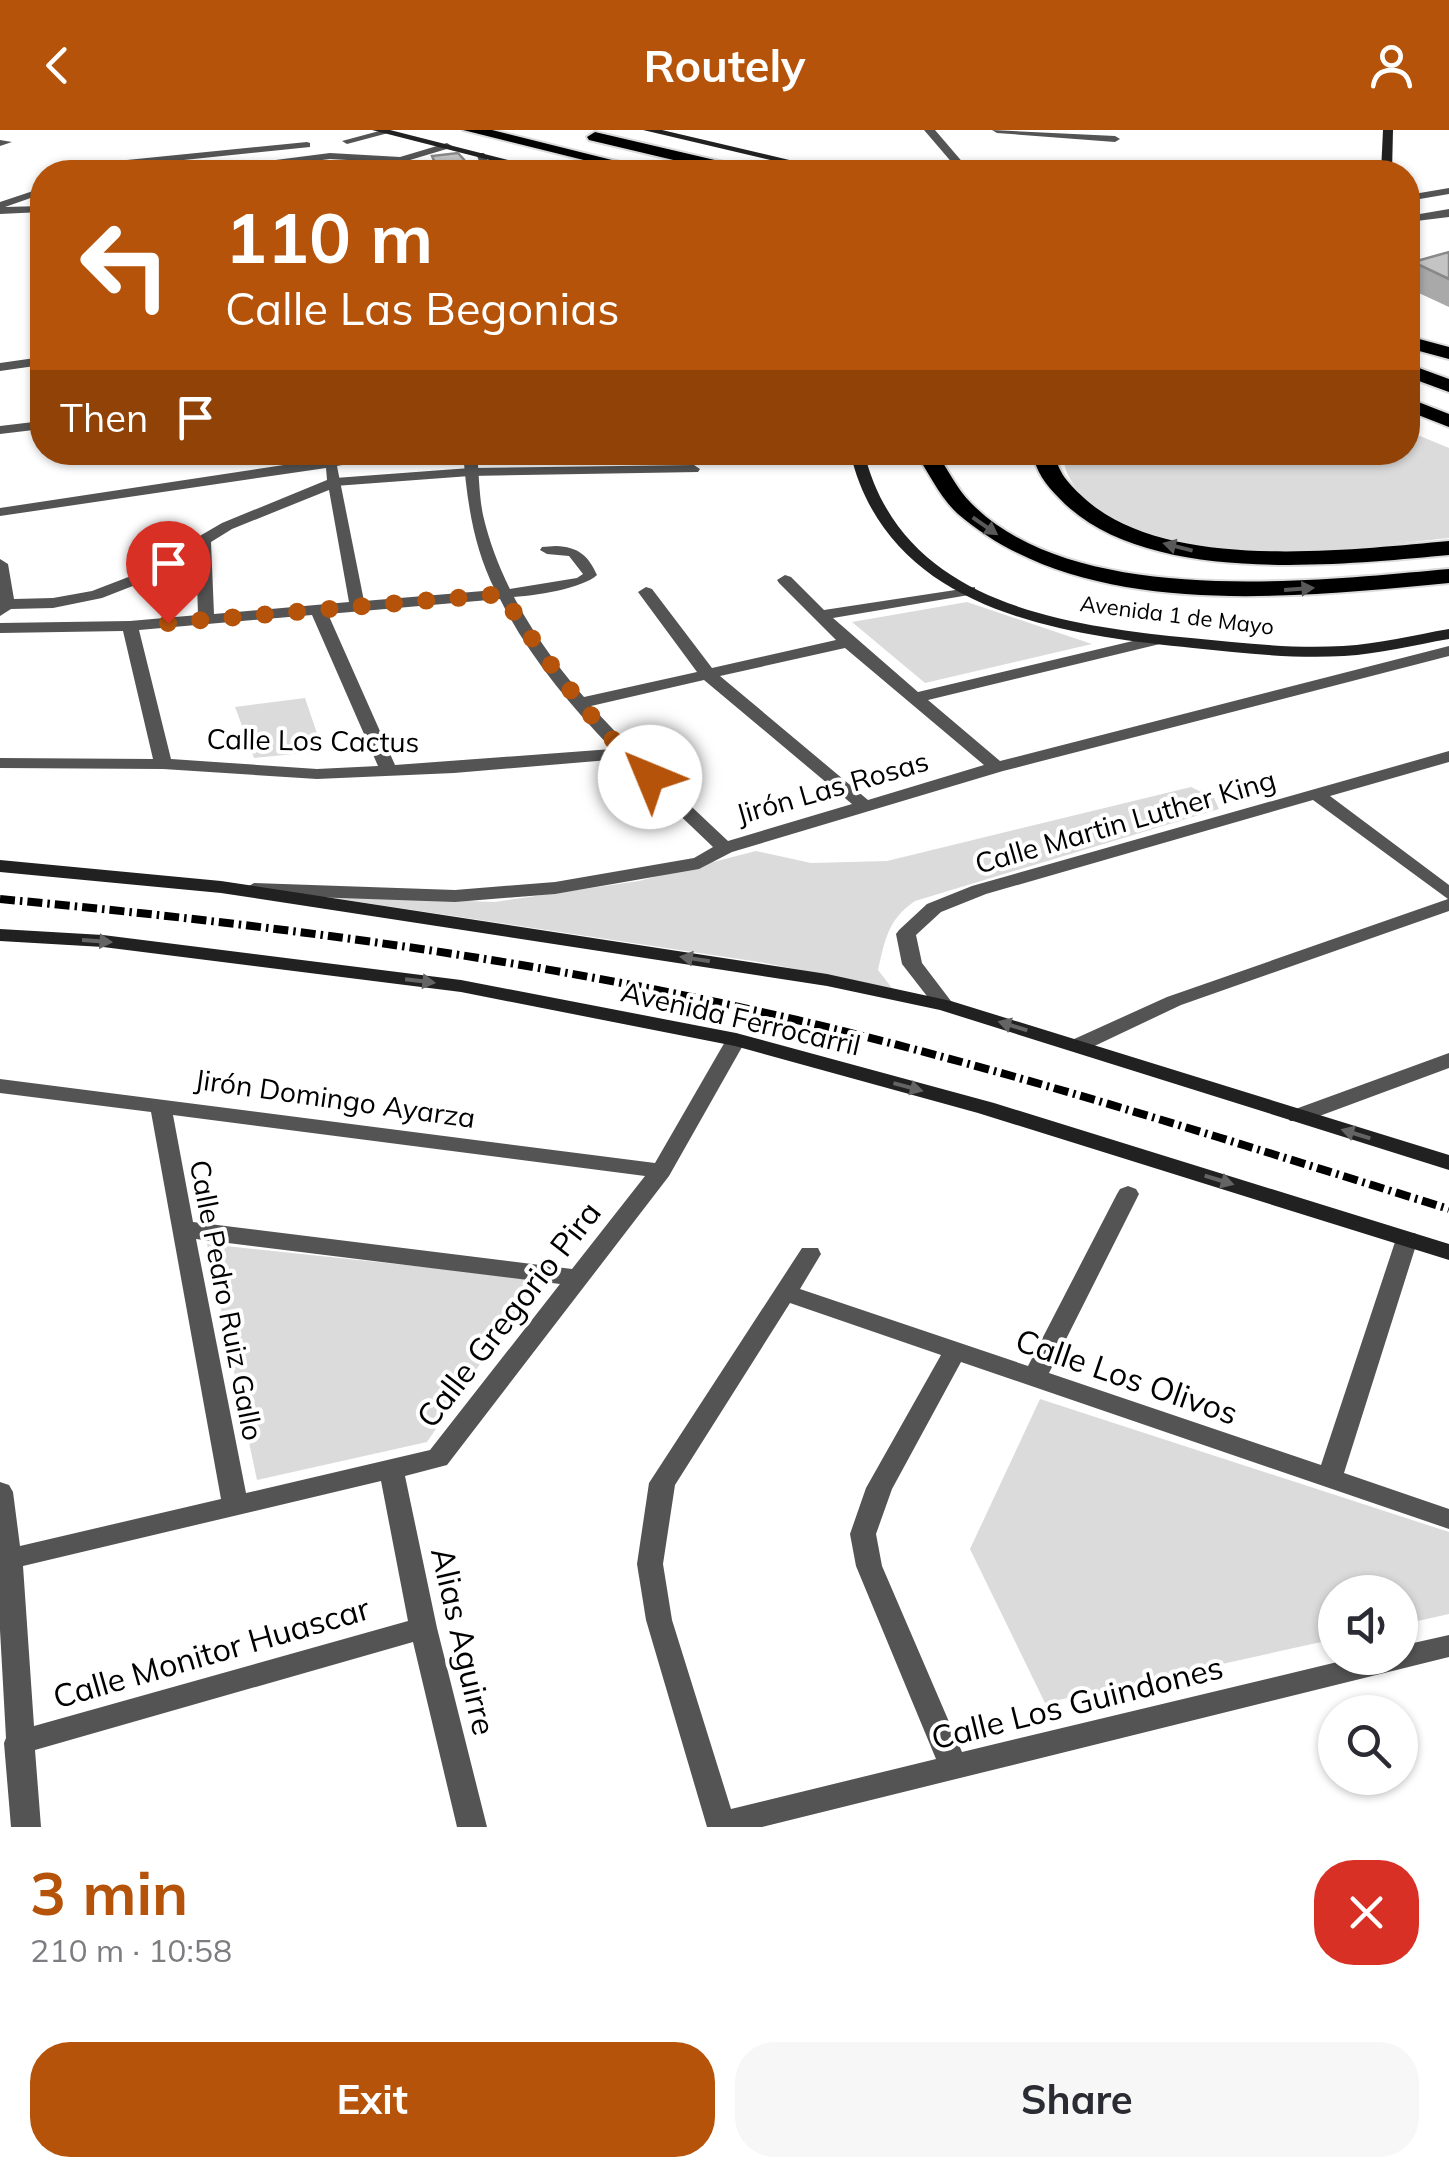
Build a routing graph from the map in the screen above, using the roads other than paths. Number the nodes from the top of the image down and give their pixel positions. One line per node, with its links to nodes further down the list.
1 (472, 130): 21 (highway)
2 (648, 130): 7 (main road)
3 (929, 130): 24 (street)
4 (997, 130): 10 (street)
5 (1388, 130): 25 (main road)
6 (382, 131): 9 (main road); 11 (lane)
7 (668, 132): 23 (main road)
8 (583, 134): 22 (highway)
9 (450, 138): 13 (main road); 17 (lane); 20 (highway)
10 (1115, 139)
11 (347, 141)
12 (308, 145): 14 (lane)
13 (480, 155): 18 (street); 19 (main road)
14 (158, 160)
15 (299, 160): 16 (lane)
16 (400, 160)
17 (400, 160)
18 (482, 160)
19 (500, 160)
20 (541, 160)
21 (601, 160)
22 (692, 160)
23 (784, 160)
24 (955, 160)
25 (1387, 160)
26 (1449, 192): 28 (street)
27 (30, 194): 29 (lane)
28 (1420, 196)
29 (0, 205): 30 (lane)
30 (30, 210)
31 (1449, 214): 32 (street)
32 (1420, 218)
33 (1420, 346): 35 (highway)
34 (30, 354): 36 (street)
35 (1449, 354)
36 (0, 358)
37 (30, 362): 38 (street)
38 (0, 366)
39 (1420, 375): 40 (highway)
40 (1449, 386)
41 (1420, 410): 43 (highway)
42 (1420, 418): 43 (highway)
43 (1449, 423)
44 (30, 426): 45 (street)
45 (0, 430)
46 (30, 440): 47 (street)
47 (0, 444)
48 (310, 465): 57 (street)
49 (331, 465): 56 (street)
50 (470, 465): 55 (street)
51 (860, 465): 64 (main road, Avenida 1 de Mayo)
52 (931, 465): 62 (highway, one-way to 62)
53 (1046, 465): 59 (highway, one-way to 53)
54 (694, 469): 55 (lane)
55 (470, 472): 56 (lane); 66 (street)
56 (335, 482): 58 (street); 67 (street)
57 (0, 512)
58 (203, 542): 68 (street); 71 (street)
59 (1449, 548)
60 (547, 550): 66 (lane)
61 (0, 564): 68 (street)
62 (1449, 576)
63 (786, 580): 70 (street)
64 (969, 590): 70 (street); 75 (main road, Avenida 1 de Mayo)
65 (646, 592): 78 (street)
66 (502, 594): 67 (street); 80 (street)
67 (357, 604): 69 (street)
68 (2, 607)
69 (317, 608): 71 (street); 86 (street)
70 (821, 616): 76 (street)
71 (206, 620): 72 (street)
72 (130, 626): 73 (street); 84 (street)
73 (0, 628)
74 (1449, 634): 75 (main road, Avenida 1 de Mayo)
75 (1158, 640): 79 (street)
76 (848, 642): 78 (street); 79 (street)
77 (1449, 651): 85 (street, Jirón Las Rosas)
78 (708, 675): 80 (street); 88 (street)
79 (915, 698): 85 (street)
80 (582, 703): 81 (street)
81 (624, 754): 86 (street, Calle Los Cactus); 89 (street)
82 (1449, 756): 87 (street, Calle Martin Luther King)
83 (0, 764): 84 (street, Calle Los Cactus)
84 (163, 764): 86 (street, Calle Los Cactus)
85 (997, 767): 88 (street, Jirón Las Rosas)
86 (389, 772)
87 (1316, 794): 92 (street); 95 (street, Calle Martin Luther King)
88 (864, 806): 89 (street, Jirón Las Rosas)
89 (725, 848): 91 (street, Jirón Las Rosas)
90 (0, 866): 91 (main road, Avenida Ferrocarril)
91 (221, 887): 95 (main road, Avenida Ferrocarril, one-way to 91)
92 (1449, 894)
93 (1449, 905): 97 (street)
94 (0, 936): 96 (main road, Avenida Ferrocarril, one-way to 96)
95 (944, 1005): 97 (main road, Avenida Ferrocarril, one-way to 95)
96 (736, 1040): 103 (street, Calle Gregorio Pira); 106 (main road, Avenida Ferrocarril, one-way to 106)
97 (1079, 1045): 101 (main road, Avenida Ferrocarril)
98 (1449, 1060): 101 (street)
99 (0, 1086): 100 (street, Jirón Domingo Ayarza)
100 (160, 1105): 103 (street, Jirón Domingo Ayarza); 105 (street, Calle Pedro Ruiz Gallo)
101 (1298, 1116): 102 (main road, Avenida Ferrocarril, one-way to 101)
102 (1449, 1163)
103 (661, 1171): 109 (street, Calle Gregorio Pira)
104 (1128, 1194): 112 (street)
105 (184, 1229): 109 (street); 116 (street, Calle Pedro Ruiz Gallo)
106 (1408, 1239): 107 (main road, Avenida Ferrocarril); 114 (street)
107 (1449, 1252)
108 (810, 1254): 110 (street)
109 (576, 1278): 113 (street, Calle Gregorio Pira)
110 (784, 1292): 111 (street, Calle Los Olivos); 123 (street)
111 (954, 1352): 112 (street, Calle Los Olivos); 122 (street)
112 (1034, 1379): 114 (street, Calle Los Olivos)
113 (391, 1470): 116 (street, Calle Gregorio Pira); 119 (street, Alias Aguirre)
114 (1329, 1479): 117 (street, Calle Los Olivos)
115 (0, 1492): 118 (street)
116 (235, 1505): 118 (street, Calle Gregorio Pira)
117 (1449, 1519)
118 (8, 1559): 121 (street)
119 (424, 1628): 121 (street, Calle Monitor Huascar); 125 (street, Alias Aguirre)
120 (1449, 1646): 122 (street, Calle Los Guindones)
121 (18, 1743): 124 (street)
122 (956, 1769): 123 (street, Calle Los Guindones)
123 (721, 1826)
124 (26, 1827)
125 (472, 1827)

